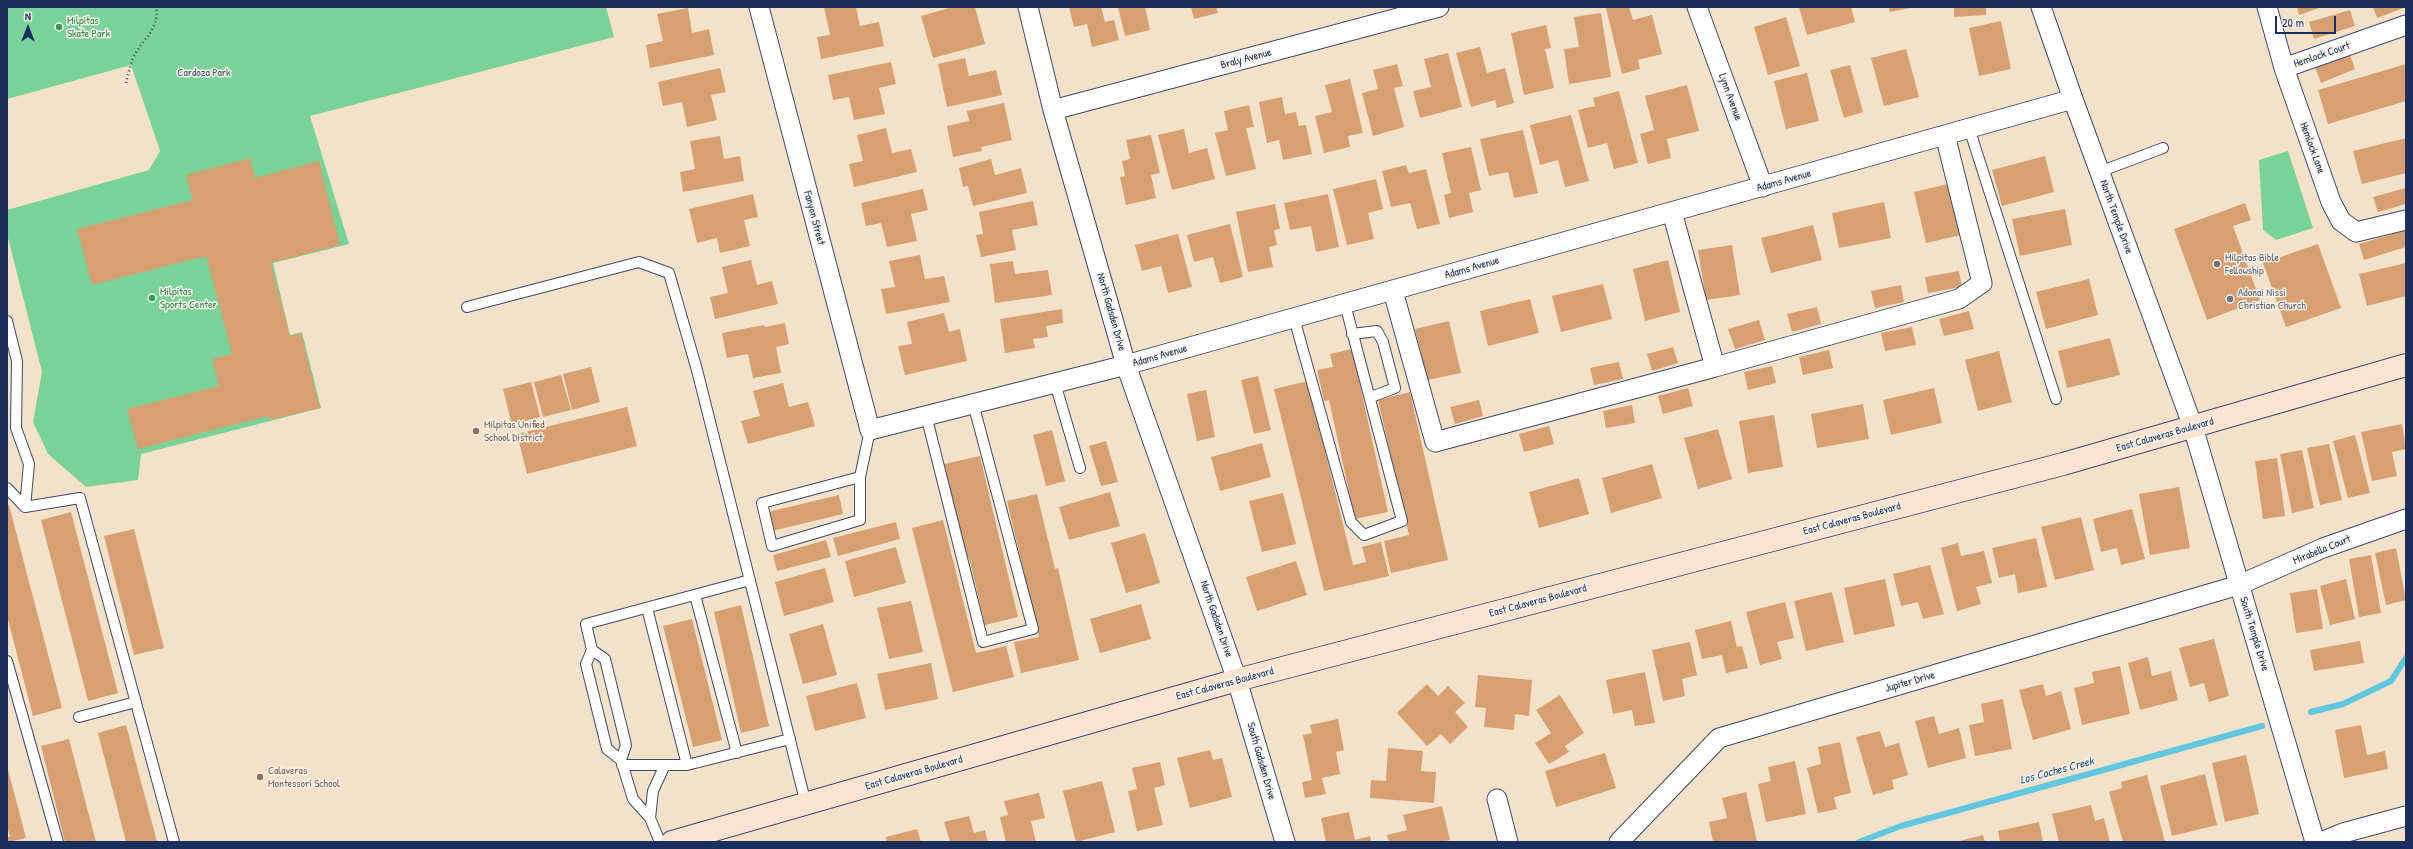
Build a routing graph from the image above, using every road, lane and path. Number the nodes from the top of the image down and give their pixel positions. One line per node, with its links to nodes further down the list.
1 (156, 7): 10 (path)
2 (759, 7): 35 (street, Fanyon Street)
3 (1028, 7): 12 (street, North Gadsden Drive)
4 (1439, 7): 12 (street, Braly Avenue)
5 (1697, 7): 17 (street, Lynn Avenue)
6 (2041, 7): 11 (street, North Temple Drive)
7 (2268, 7): 9 (street, Hemlock Lane)
8 (2406, 25): 9 (street, Hemlock Court)
9 (2284, 68): 19 (street, Hemlock Lane)
10 (126, 83)
11 (2073, 99): 13 (street, Adams Avenue); 16 (street, North Temple Drive)
12 (1053, 110): 26 (street, North Gadsden Drive)
13 (1968, 128): 14 (street, Adams Avenue); 31 (lane)
14 (1945, 135): 17 (street, Adams Avenue); 28 (street)
15 (2163, 148): 16 (lane)
16 (2099, 172): 34 (street, North Temple Drive)
17 (1763, 187): 18 (street, Adams Avenue)
18 (1672, 212): 20 (street, Adams Avenue); 28 (street)
19 (2406, 220)
20 (1392, 291): 21 (street, Adams Avenue); 28 (street)
21 (1345, 304): 23 (street, Adams Avenue); 25 (lane)
22 (467, 307): 41 (lane)
23 (1294, 318): 26 (street, Adams Avenue); 30 (lane)
24 (7, 321): 39 (lane)
25 (1352, 334): 30 (lane); 30 (lane)
26 (1126, 365): 29 (street, Adams Avenue); 47 (street, North Gadsden Drive)
27 (2406, 365): 34 (main road, East Calaveras Boulevard)
28 (1715, 368)
29 (1055, 383): 32 (street, Adams Avenue); 36 (lane)
30 (1371, 397)
31 (2056, 399)
32 (974, 404): 33 (street, Adams Avenue); 33 (lane)
33 (926, 415): 35 (street, Adams Avenue)
34 (2193, 427): 42 (street, South Temple Drive); 47 (main road, East Calaveras Boulevard)
35 (870, 430): 37 (lane)
36 (1080, 468)
37 (860, 477): 37 (lane)
38 (7, 488): 39 (lane)
39 (25, 507): 48 (lane)
40 (2406, 519): 42 (street, Mirabella Court)
41 (750, 580): 43 (lane); 50 (lane)
42 (2239, 585): 65 (street, Jupiter Drive); 66 (street, South Temple Drive)
43 (695, 595): 44 (lane); 51 (lane)
44 (647, 608): 45 (lane); 53 (lane)
45 (592, 650): 52 (lane); 52 (lane)
46 (7, 661): 59 (lane)
47 (1237, 680): 56 (main road, East Calaveras Boulevard); 63 (street, South Gadsden Drive)
48 (136, 702): 49 (lane); 60 (lane)
49 (79, 717)
50 (790, 739): 51 (lane); 56 (lane)
51 (737, 753): 53 (lane)
52 (621, 762): 54 (lane); 58 (lane)
53 (687, 765): 54 (lane)
54 (664, 766): 58 (lane)
55 (1497, 799): 64 (street)
56 (806, 804): 62 (main road, East Calaveras Boulevard)
57 (2406, 816): 67 (street)
58 (650, 818): 61 (lane)
59 (58, 842)
60 (174, 842)
61 (660, 842)
62 (672, 842)
63 (1285, 842)
64 (1508, 842)
65 (1620, 842)
66 (2316, 842)
67 (2321, 842)

